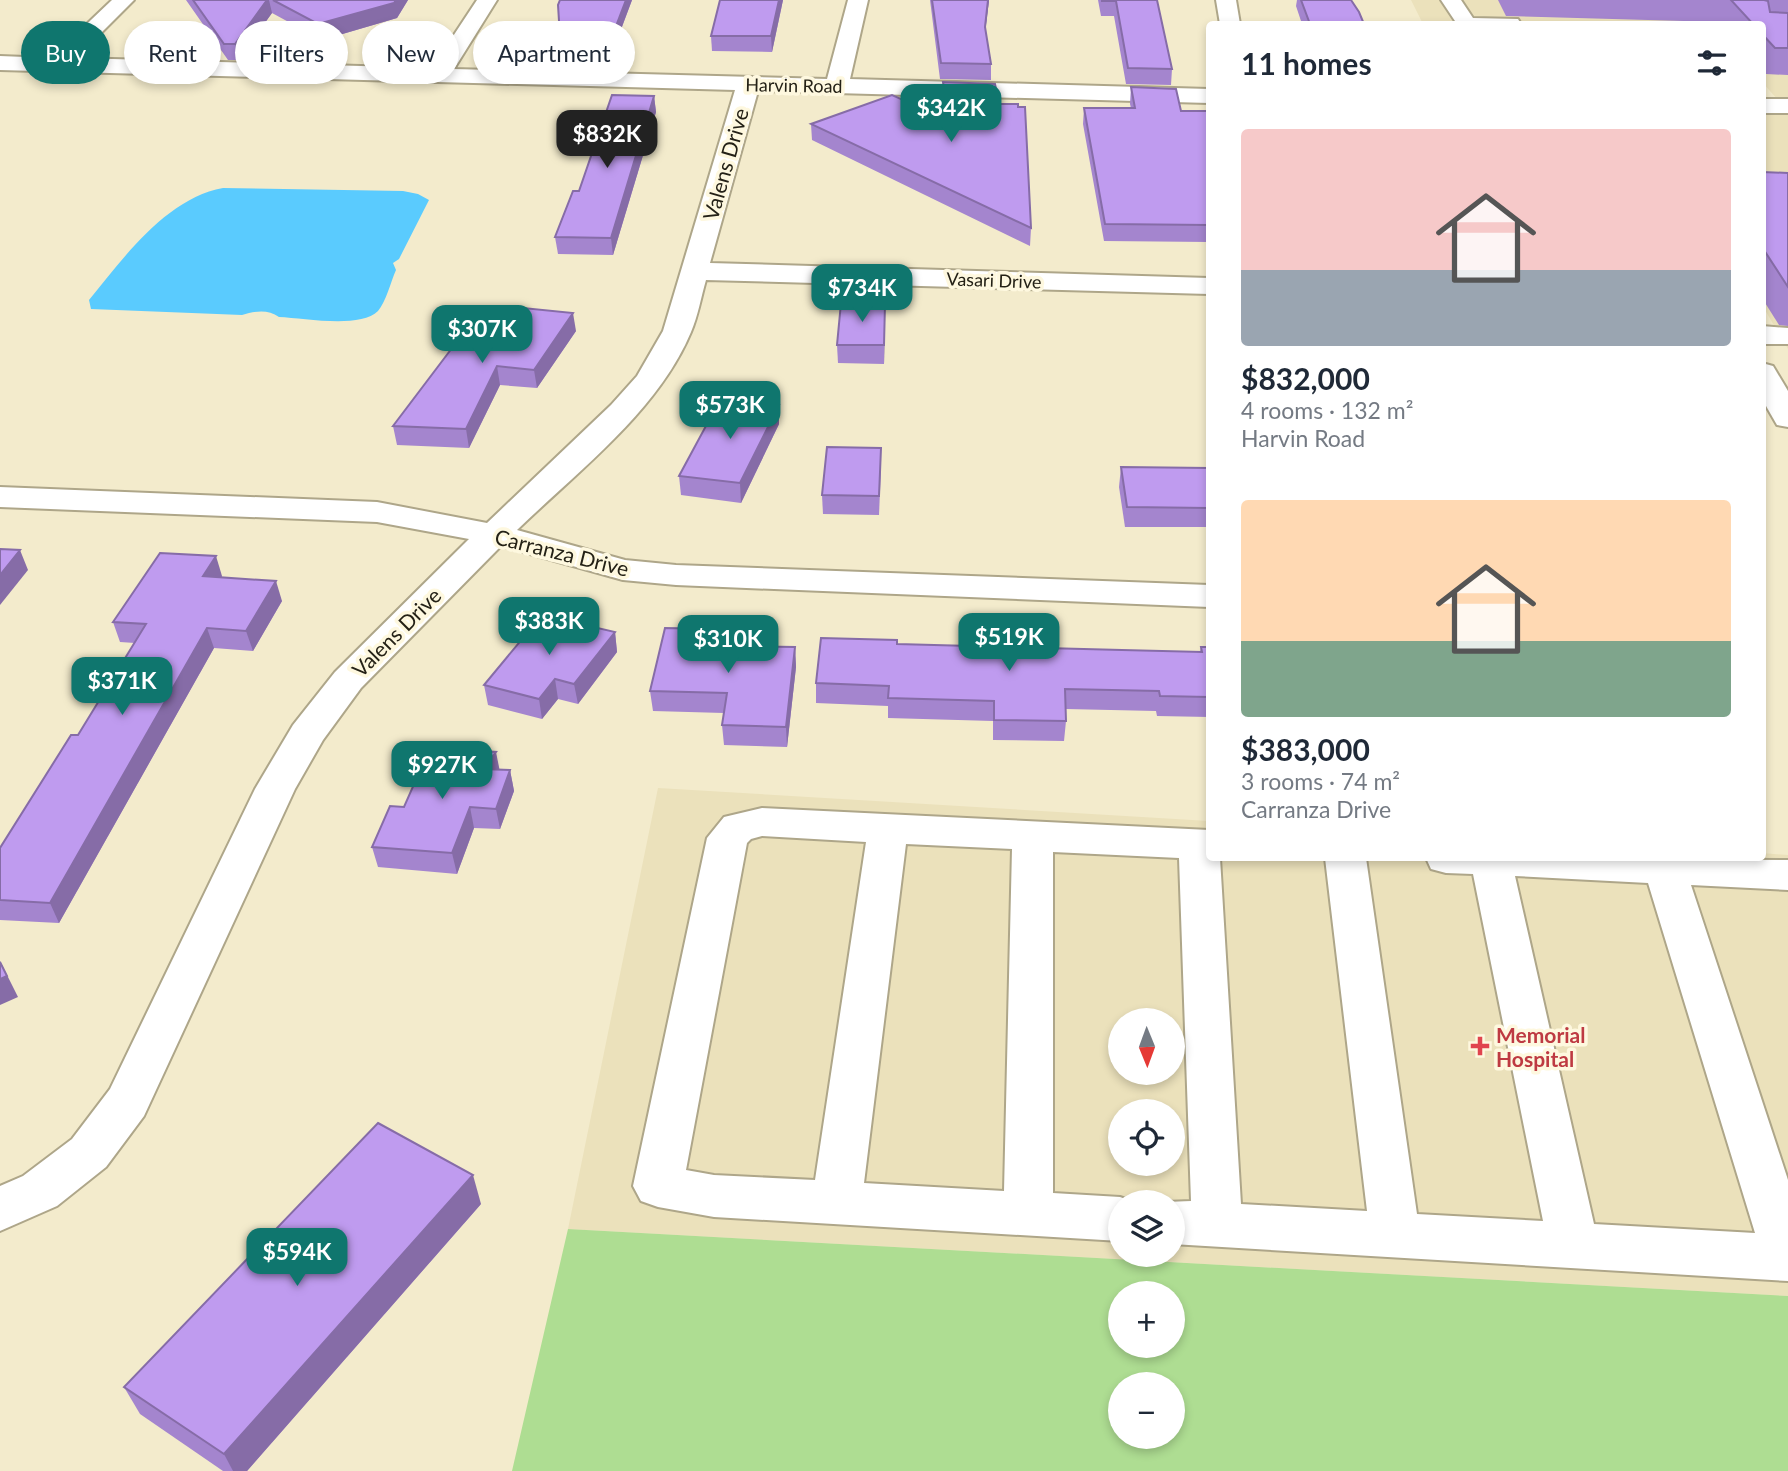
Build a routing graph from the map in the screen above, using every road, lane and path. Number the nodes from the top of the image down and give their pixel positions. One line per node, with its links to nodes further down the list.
1 (124, 0): 6 (street)
2 (487, 0): 9 (street)
3 (858, 0): 16 (street)
4 (1226, 0): 7 (street)
5 (1451, 0): 8 (street)
6 (102, 21)
7 (1230, 21)
8 (1466, 21)
9 (459, 44)
10 (0, 63): 11 (street, Harvin Road)
11 (21, 64)
12 (110, 66): 13 (street, Harvin Road)
13 (362, 73)
14 (459, 76): 15 (street, Harvin Road)
15 (748, 84): 16 (street, Harvin Road); 20 (street, Valens Drive)
16 (837, 86): 17 (street, Harvin Road)
17 (1206, 96)
18 (1766, 106): 19 (street)
19 (1788, 106)
20 (694, 271): 21 (street, Vasari Drive); 25 (street, Valens Drive)
21 (1206, 286)
22 (1766, 379): 23 (street)
23 (1788, 418)
24 (0, 496): 25 (street, Carranza Drive)
25 (494, 534): 26 (street, Carranza Drive); 35 (street, Valens Drive)
26 (1206, 596)
27 (888, 828): 28 (street); 36 (street); 36 (street)
28 (1033, 836): 29 (street); 37 (street)
29 (1204, 845): 39 (street)
30 (1346, 861): 40 (street)
31 (1490, 861): 41 (street)
32 (1509, 861): 33 (street)
33 (1665, 869): 34 (street); 42 (street)
34 (1788, 875)
35 (20, 1200)
36 (837, 1202): 37 (street)
37 (1028, 1213): 38 (street)
38 (1108, 1218)
39 (1195, 1224): 40 (street)
40 (1395, 1235): 41 (street)
41 (1573, 1245): 42 (street)
42 (1788, 1258)

